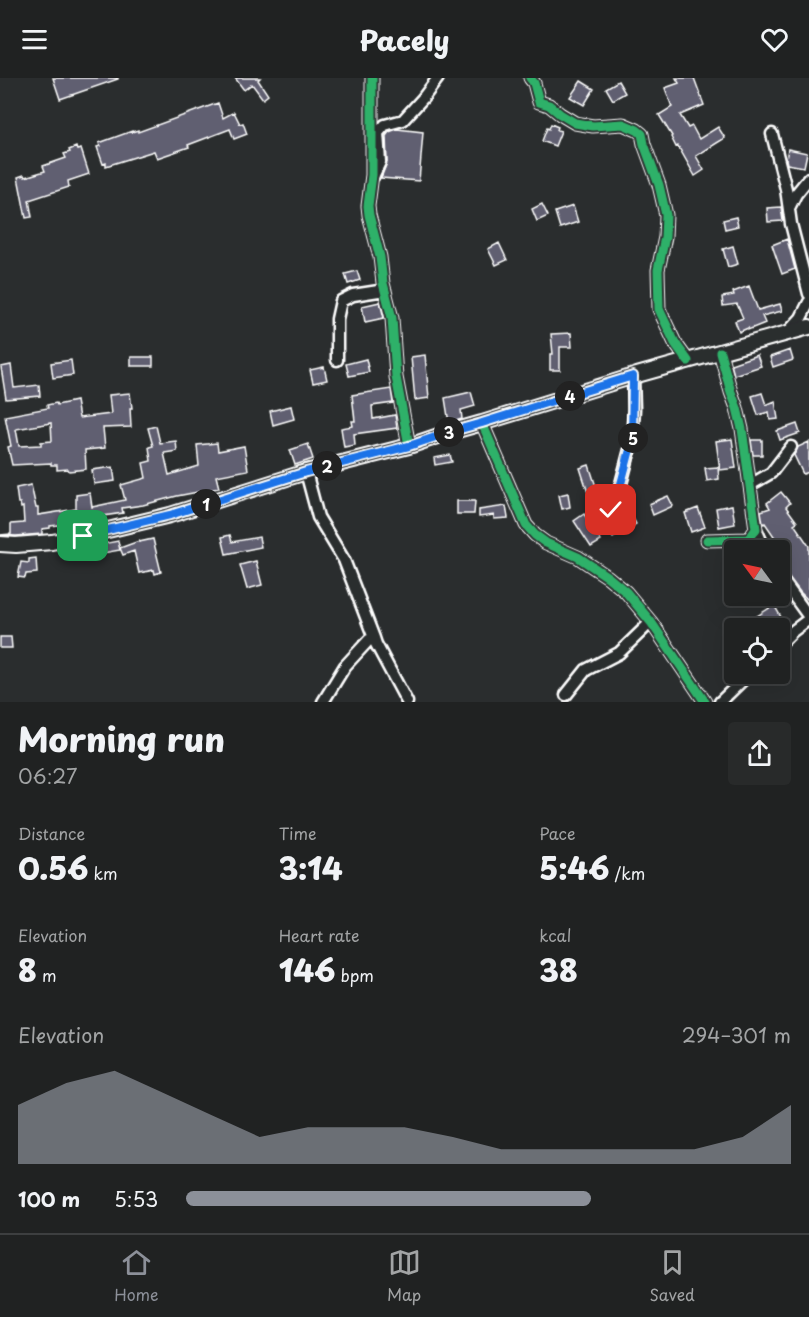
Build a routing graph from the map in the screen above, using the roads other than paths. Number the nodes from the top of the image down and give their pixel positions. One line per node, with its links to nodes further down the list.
1 (372, 78): 6 (street)
2 (438, 78): 6 (street)
3 (530, 78): 15 (street)
4 (772, 134): 7 (street)
5 (809, 178): 7 (street)
6 (371, 180): 8 (street)
7 (789, 208): 9 (street)
8 (385, 290): 14 (street); 18 (street)
9 (809, 294)
10 (809, 302): 12 (street)
11 (809, 327): 12 (main road)
12 (789, 332): 13 (main road)
13 (720, 352): 15 (main road); 21 (street)
14 (337, 360)
15 (688, 361): 16 (main road)
16 (633, 376): 17 (main road); 22 (street)
17 (482, 423): 18 (main road); 29 (street)
18 (409, 446): 20 (main road)
19 (791, 447): 21 (street)
20 (306, 472): 26 (main road); 31 (street)
21 (750, 485): 23 (street)
22 (598, 509)
23 (756, 529): 24 (street); 25 (street)
24 (706, 540)
25 (761, 540)
26 (0, 544)
27 (790, 592): 28 (street)
28 (809, 618): 30 (street)
29 (651, 622): 33 (street); 36 (street)
30 (790, 634)
31 (374, 638): 34 (street); 35 (street)
32 (739, 684): 37 (street)
33 (566, 694)
34 (322, 702)
35 (407, 702)
36 (705, 702)
37 (720, 702)

